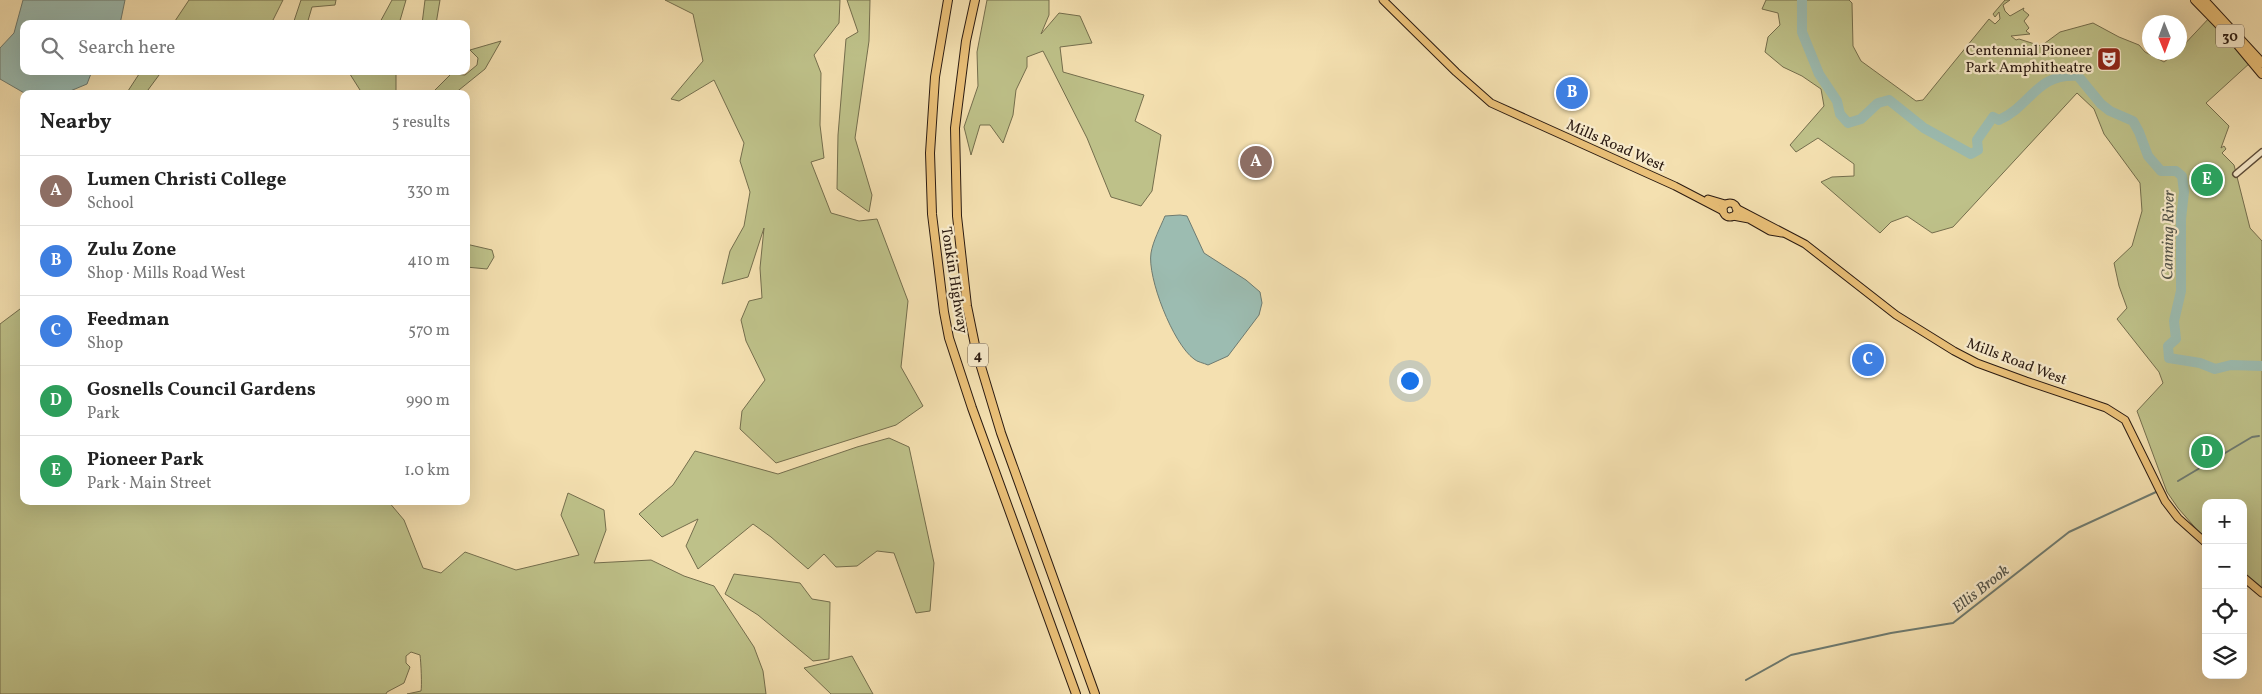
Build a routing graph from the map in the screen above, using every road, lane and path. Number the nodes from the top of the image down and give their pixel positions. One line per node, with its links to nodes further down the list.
1 (948, 0): 17 (highway, Tonkin Highway / 4)
2 (975, 0): 18 (highway, Tonkin Highway / 4)
3 (1383, 0): 10 (main road, Mills Road West)
4 (2196, 0): 7 (highway, 30)
5 (2204, 0): 6 (highway, 30)
6 (2262, 63)
7 (2262, 74)
8 (2262, 152): 9 (street)
9 (2236, 174)
10 (1724, 208): 11 (main road); 12 (main road)
11 (1736, 208): 12 (main road); 13 (main road, Mills Road West)
12 (1732, 216): 13 (main road, Mills Road West)
13 (1783, 233): 14 (main road, Mills Road West)
14 (2202, 539)
15 (2247, 580): 16 (main road)
16 (2262, 593)
17 (1076, 694)
18 (1095, 694)

